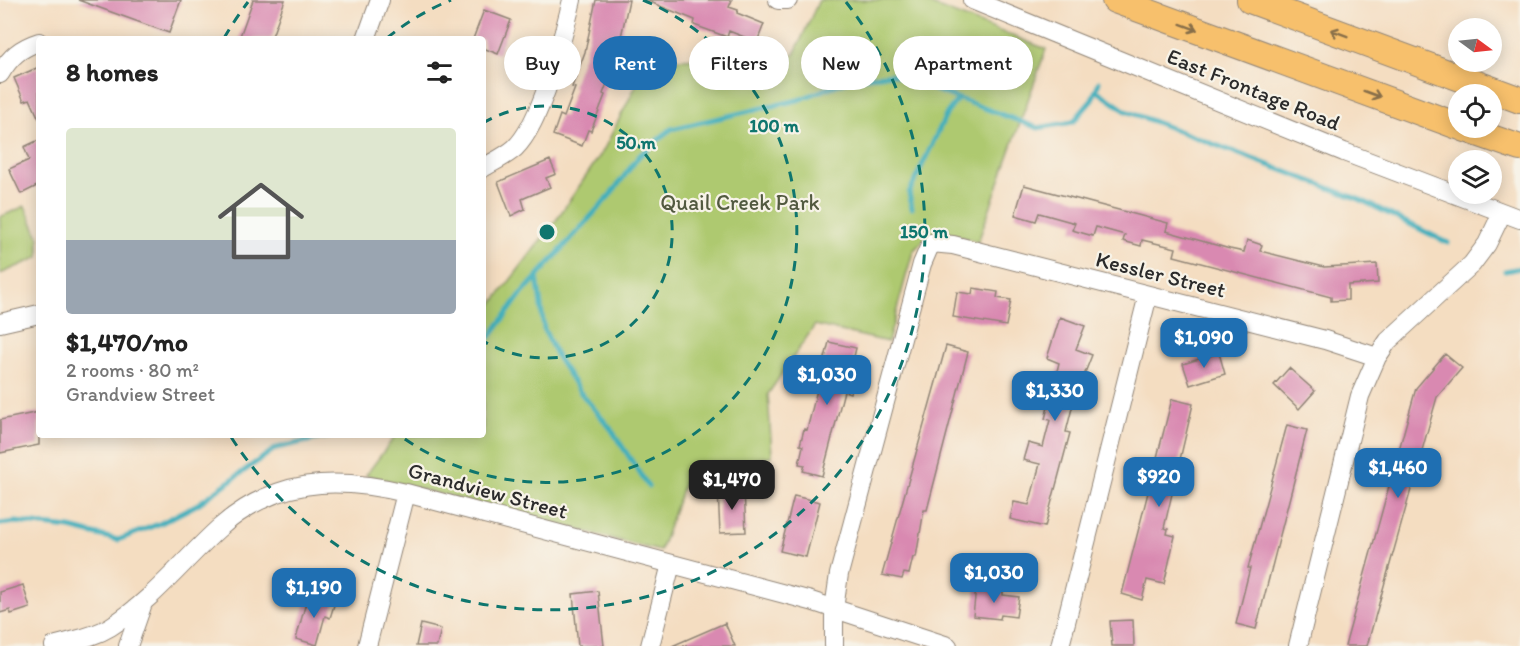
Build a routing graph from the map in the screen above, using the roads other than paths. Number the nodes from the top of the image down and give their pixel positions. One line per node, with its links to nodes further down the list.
1 (380, 0): 8 (street)
2 (573, 0): 15 (street)
3 (778, 0): 4 (street)
4 (788, 0)
5 (972, 0): 16 (street, East Frontage Road)
6 (1115, 0): 12 (highway, one-way to 12)
7 (1250, 0): 11 (highway, one-way to 7)
8 (367, 36)
9 (35, 43): 10 (street)
10 (0, 74)
11 (1520, 100)
12 (1448, 122)
13 (1492, 138): 14 (highway)
14 (1520, 148)
15 (486, 166)
16 (1502, 213): 17 (street, East Frontage Road); 21 (street)
17 (1520, 219)
18 (1148, 295): 21 (street, Kessler Street); 25 (street, Kessler Street); 33 (street)
19 (36, 316): 20 (street)
20 (0, 323)
21 (1377, 357): 34 (street)
22 (406, 493): 23 (street, Grandview Street); 24 (street, Grandview Street); 29 (street)
23 (671, 564): 25 (street, Grandview Street); 30 (street)
24 (143, 603): 26 (street, Grandview Street); 28 (street)
25 (834, 609): 31 (street); 32 (street, Grandview Street)
26 (82, 643): 27 (street, Grandview Street)
27 (54, 646)
28 (128, 646)
29 (367, 646)
30 (650, 646)
31 (834, 646)
32 (948, 646)
33 (1060, 646)
34 (1298, 646)

